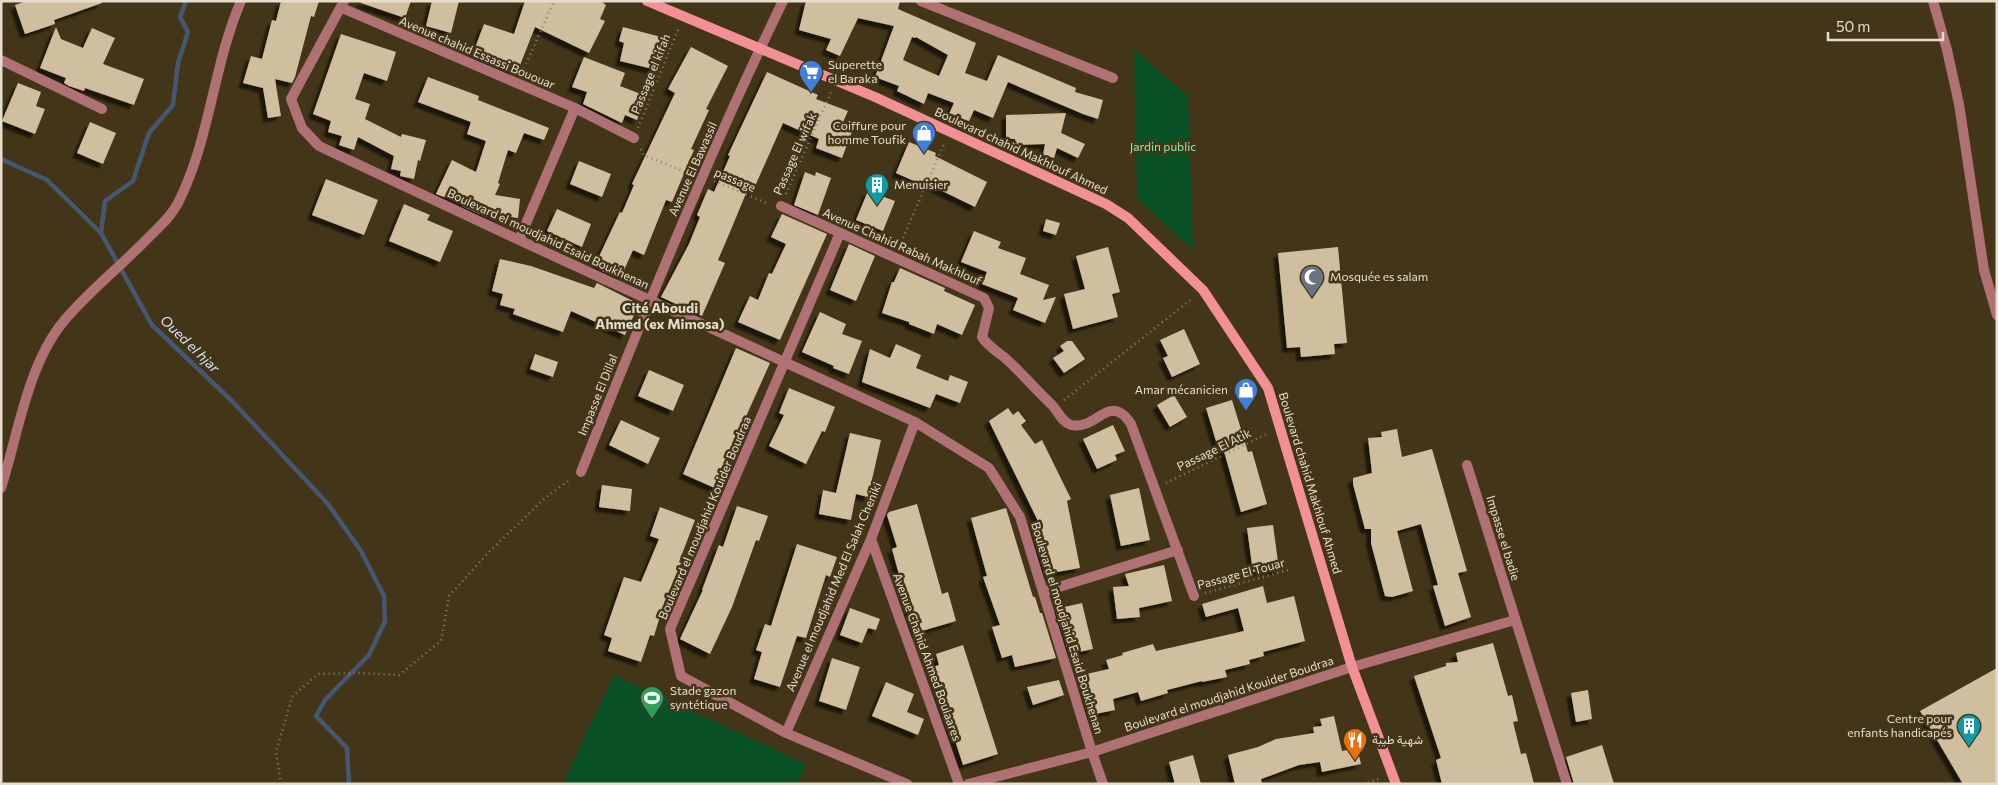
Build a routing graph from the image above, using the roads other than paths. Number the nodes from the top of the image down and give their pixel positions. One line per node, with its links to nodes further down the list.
1 (242, 1): 22 (street)
2 (646, 1): 7 (main road, Boulevard chahid Makhlouf Ahmed)
3 (783, 1): 7 (street, Avenue El Bawassil)
4 (921, 1): 9 (street)
5 (1933, 1): 17 (street)
6 (343, 4): 10 (street, Avenue chahid Essassi Bououar); 15 (street, Boulevard el moudjahid Esaid Boukhenan)
7 (760, 48): 16 (street, Avenue El Bawassil); 28 (main road, Boulevard chahid Makhlouf Ahmed)
8 (1, 60): 11 (street)
9 (1112, 78)
10 (574, 108): 12 (street, Avenue chahid Essassi Bououar); 15 (street)
11 (102, 109)
12 (634, 138)
13 (782, 206): 14 (street, Avenue Chahid Rabah Makhlouf)
14 (840, 232): 18 (street, Boulevard el moudjahid Kouider Boudraa); 24 (street, Avenue Chahid Rabah Makhlouf)
15 (519, 240): 16 (street, Boulevard el moudjahid Esaid Boukhenan)
16 (650, 300): 18 (street, Boulevard el moudjahid Esaid Boukhenan); 21 (street, Impasse El Dillal)
17 (1997, 315)
18 (785, 362): 19 (street, Boulevard el moudjahid Esaid Boukhenan); 29 (street, Boulevard el moudjahid Kouider Boudraa)
19 (915, 422): 23 (street, Avenue el moudjahid Med El Salah Cheniki); 25 (street, Boulevard el moudjahid Esaid Boukhenan)
20 (1466, 465): 27 (street, Impasse el badie)
21 (581, 472)
22 (1, 488)
23 (871, 539): 29 (street, Avenue el moudjahid Med El Salah Cheniki); 33 (street, Avenue Chahid Ahmed Boulaares)
24 (1178, 550): 25 (street); 26 (street, Avenue Chahid Rabah Makhlouf)
25 (1043, 592): 30 (street, Boulevard el moudjahid Esaid Boukhenan)
26 (1194, 596)
27 (1515, 620): 28 (street, Boulevard el moudjahid Kouider Boudraa); 36 (street, Impasse el badie)
28 (1352, 667): 30 (street, Boulevard el moudjahid Kouider Boudraa); 31 (main road, Boulevard chahid Makhlouf Ahmed)
29 (786, 733): 32 (street, Boulevard el moudjahid Kouider Boudraa)
30 (1092, 752): 34 (street, Boulevard el moudjahid Kouider Boudraa); 35 (street, Boulevard el moudjahid Esaid Boukhenan)
31 (1394, 779)
32 (907, 784)
33 (959, 784)
34 (968, 784)
35 (1103, 784)
36 (1567, 784)

